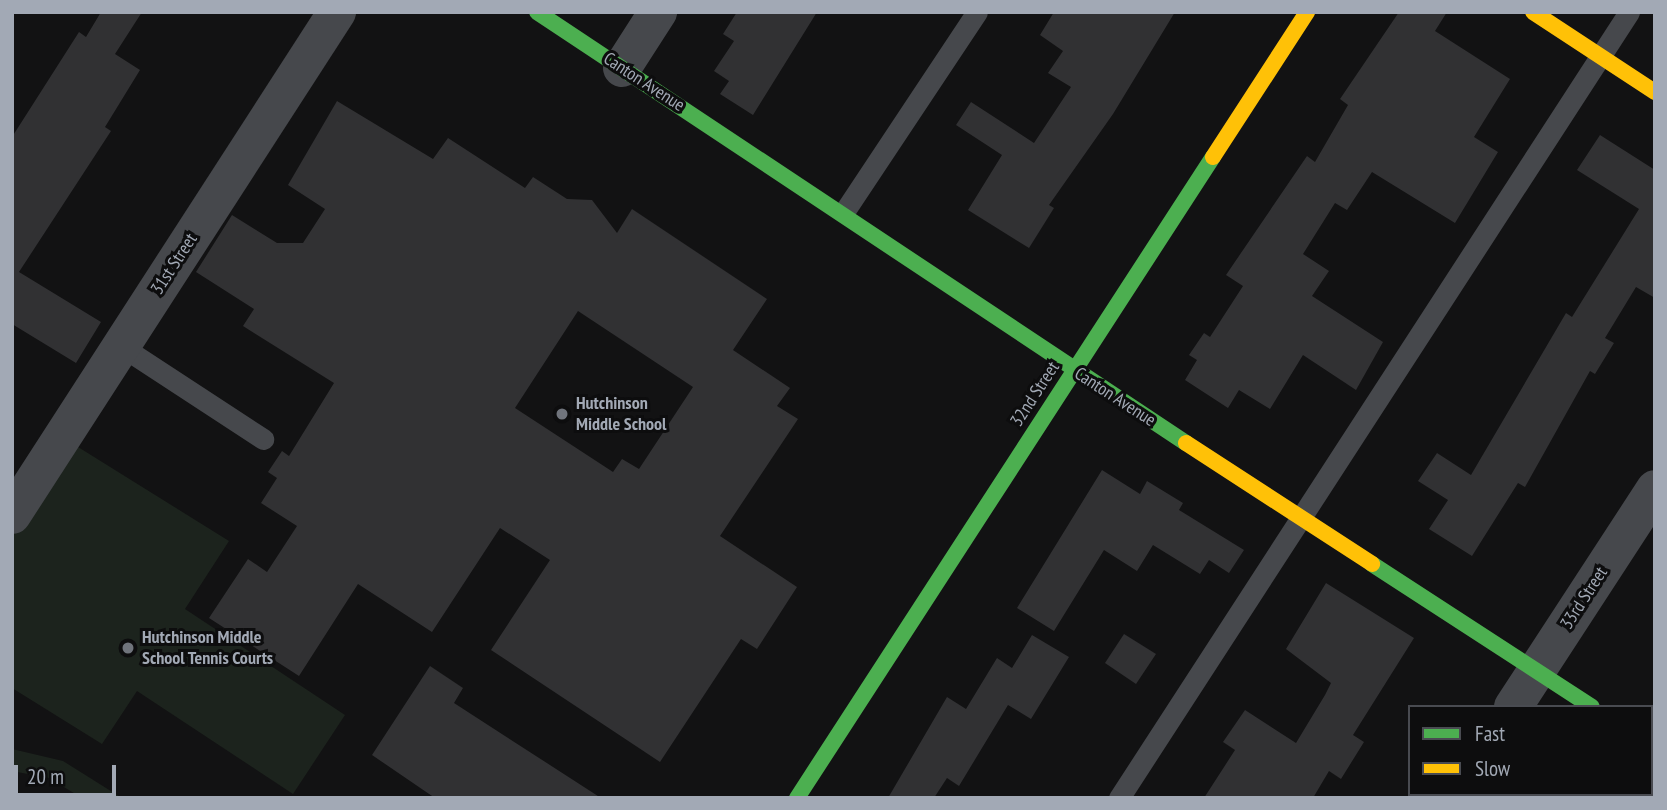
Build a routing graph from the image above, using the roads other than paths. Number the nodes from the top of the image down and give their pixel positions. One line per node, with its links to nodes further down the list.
1 (337, 12): 12 (street, 31st Street)
2 (537, 12): 9 (street, Canton Avenue)
3 (658, 12): 9 (street)
4 (978, 12): 11 (lane)
5 (1307, 12): 13 (street, 32nd Street)
6 (1533, 12): 8 (street)
7 (1629, 12): 8 (lane)
8 (1600, 57): 10 (street); 17 (lane)
9 (622, 68): 11 (street, Canton Avenue)
10 (1655, 92)
11 (844, 212): 13 (street, Canton Avenue)
12 (121, 346): 14 (lane); 16 (street, 31st Street)
13 (1074, 370): 17 (street, Canton Avenue); 21 (street, 32nd Street)
14 (263, 439)
15 (1655, 489): 18 (street, 33rd Street)
16 (12, 515)
17 (1300, 519): 18 (street, Canton Avenue); 22 (lane)
18 (1537, 670): 19 (street, 33rd Street); 20 (street, Canton Avenue)
19 (1514, 705)
20 (1589, 705)
21 (797, 798)
22 (1119, 798)

